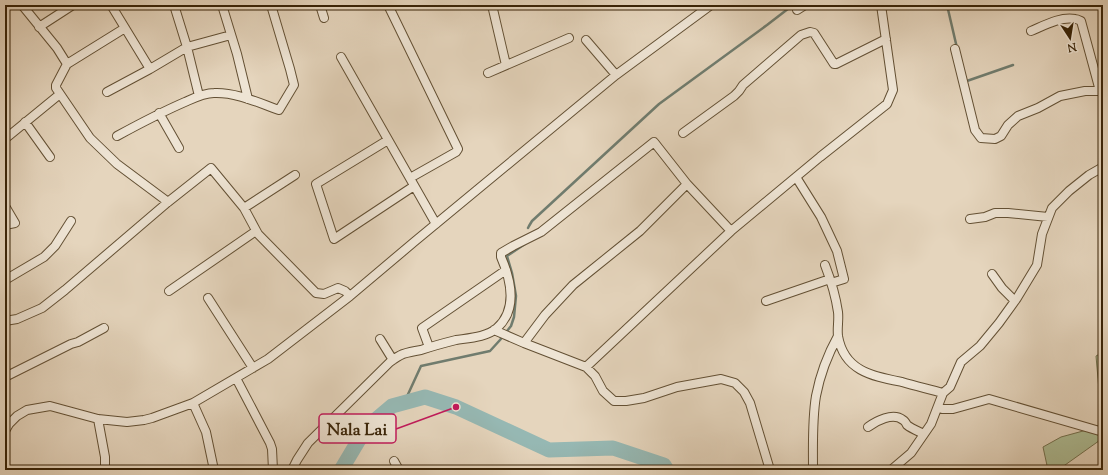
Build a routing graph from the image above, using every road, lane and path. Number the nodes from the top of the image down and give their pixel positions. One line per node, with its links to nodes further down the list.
1 (22, 5): 15 (street)
2 (72, 5): 15 (street)
3 (111, 5): 16 (street)
4 (174, 5): 22 (street)
5 (222, 5): 18 (street)
6 (271, 5): 34 (street)
7 (320, 5): 14 (street)
8 (388, 5): 46 (street)
9 (492, 5): 26 (street)
10 (711, 5): 29 (street)
11 (805, 5): 13 (street)
12 (881, 5): 20 (street)
13 (797, 10)
14 (324, 18)
15 (39, 27): 25 (street)
16 (125, 28): 25 (street); 27 (street)
17 (1031, 31): 30 (street)
18 (231, 35): 22 (street); 34 (street)
19 (569, 38): 26 (street)
20 (886, 39): 37 (street); 45 (street)
21 (586, 40): 29 (street)
22 (187, 47): 27 (street); 33 (street)
23 (955, 50): 30 (street)
24 (341, 57): 40 (street)
25 (67, 64): 32 (street)
26 (506, 65): 28 (street)
27 (150, 69): 31 (street)
28 (488, 73)
29 (616, 75): 54 (street)
30 (1102, 91)
31 (107, 92)
32 (60, 94): 36 (street); 48 (street)
33 (199, 96): 34 (street); 35 (street)
34 (248, 99)
35 (160, 113): 38 (street); 41 (street)
36 (25, 122): 39 (street); 42 (street)
37 (683, 133)
38 (117, 136)
39 (5, 139)
40 (388, 140): 46 (street); 46 (street)
41 (179, 148)
42 (50, 158)
43 (1103, 167): 51 (street)
44 (295, 175): 50 (street)
45 (796, 177): 56 (street); 62 (street)
46 (412, 182): 54 (street)
47 (687, 184): 56 (street); 59 (street); 73 (street)
48 (168, 202): 50 (street); 68 (street)
49 (5, 206): 55 (street)
50 (244, 208): 57 (street)
51 (1048, 217): 52 (street); 67 (street)
52 (970, 219)
53 (71, 221): 61 (street)
54 (436, 224): 64 (street)
55 (5, 225)
56 (731, 231): 76 (street)
57 (256, 232): 63 (street); 64 (street)
58 (825, 265): 62 (street)
59 (506, 270): 70 (street); 74 (street)
60 (992, 274): 67 (street)
61 (5, 280)
62 (830, 281): 66 (street); 71 (street)
63 (169, 291)
64 (350, 296): 77 (street)
65 (208, 298): 77 (street)
66 (766, 301)
67 (1015, 301): 80 (street)
68 (5, 321)
69 (104, 328): 78 (street)
70 (494, 330): 73 (street); 74 (street)
71 (838, 336): 80 (street); 97 (street)
72 (380, 339): 75 (street)
73 (524, 343): 76 (street)
74 (429, 347): 75 (street)
75 (393, 360): 94 (street)
76 (586, 367): 96 (street)
77 (252, 368): 79 (street)
78 (5, 377)
79 (236, 378): 81 (street); 93 (street)
80 (943, 393): 82 (street)
81 (193, 402): 84 (street); 92 (street)
82 (938, 407): 88 (street); 89 (street)
83 (17, 416): 84 (street); 85 (street); 87 (street)
84 (98, 419): 91 (street)
85 (5, 420)
86 (868, 427): 89 (street)
87 (5, 431)
88 (1103, 432)
89 (924, 434): 98 (street)
90 (394, 461): 95 (street)
91 (105, 470)
92 (212, 470)
93 (273, 470)
94 (292, 470)
95 (399, 470)
96 (770, 470)
97 (813, 470)
98 (891, 470)

